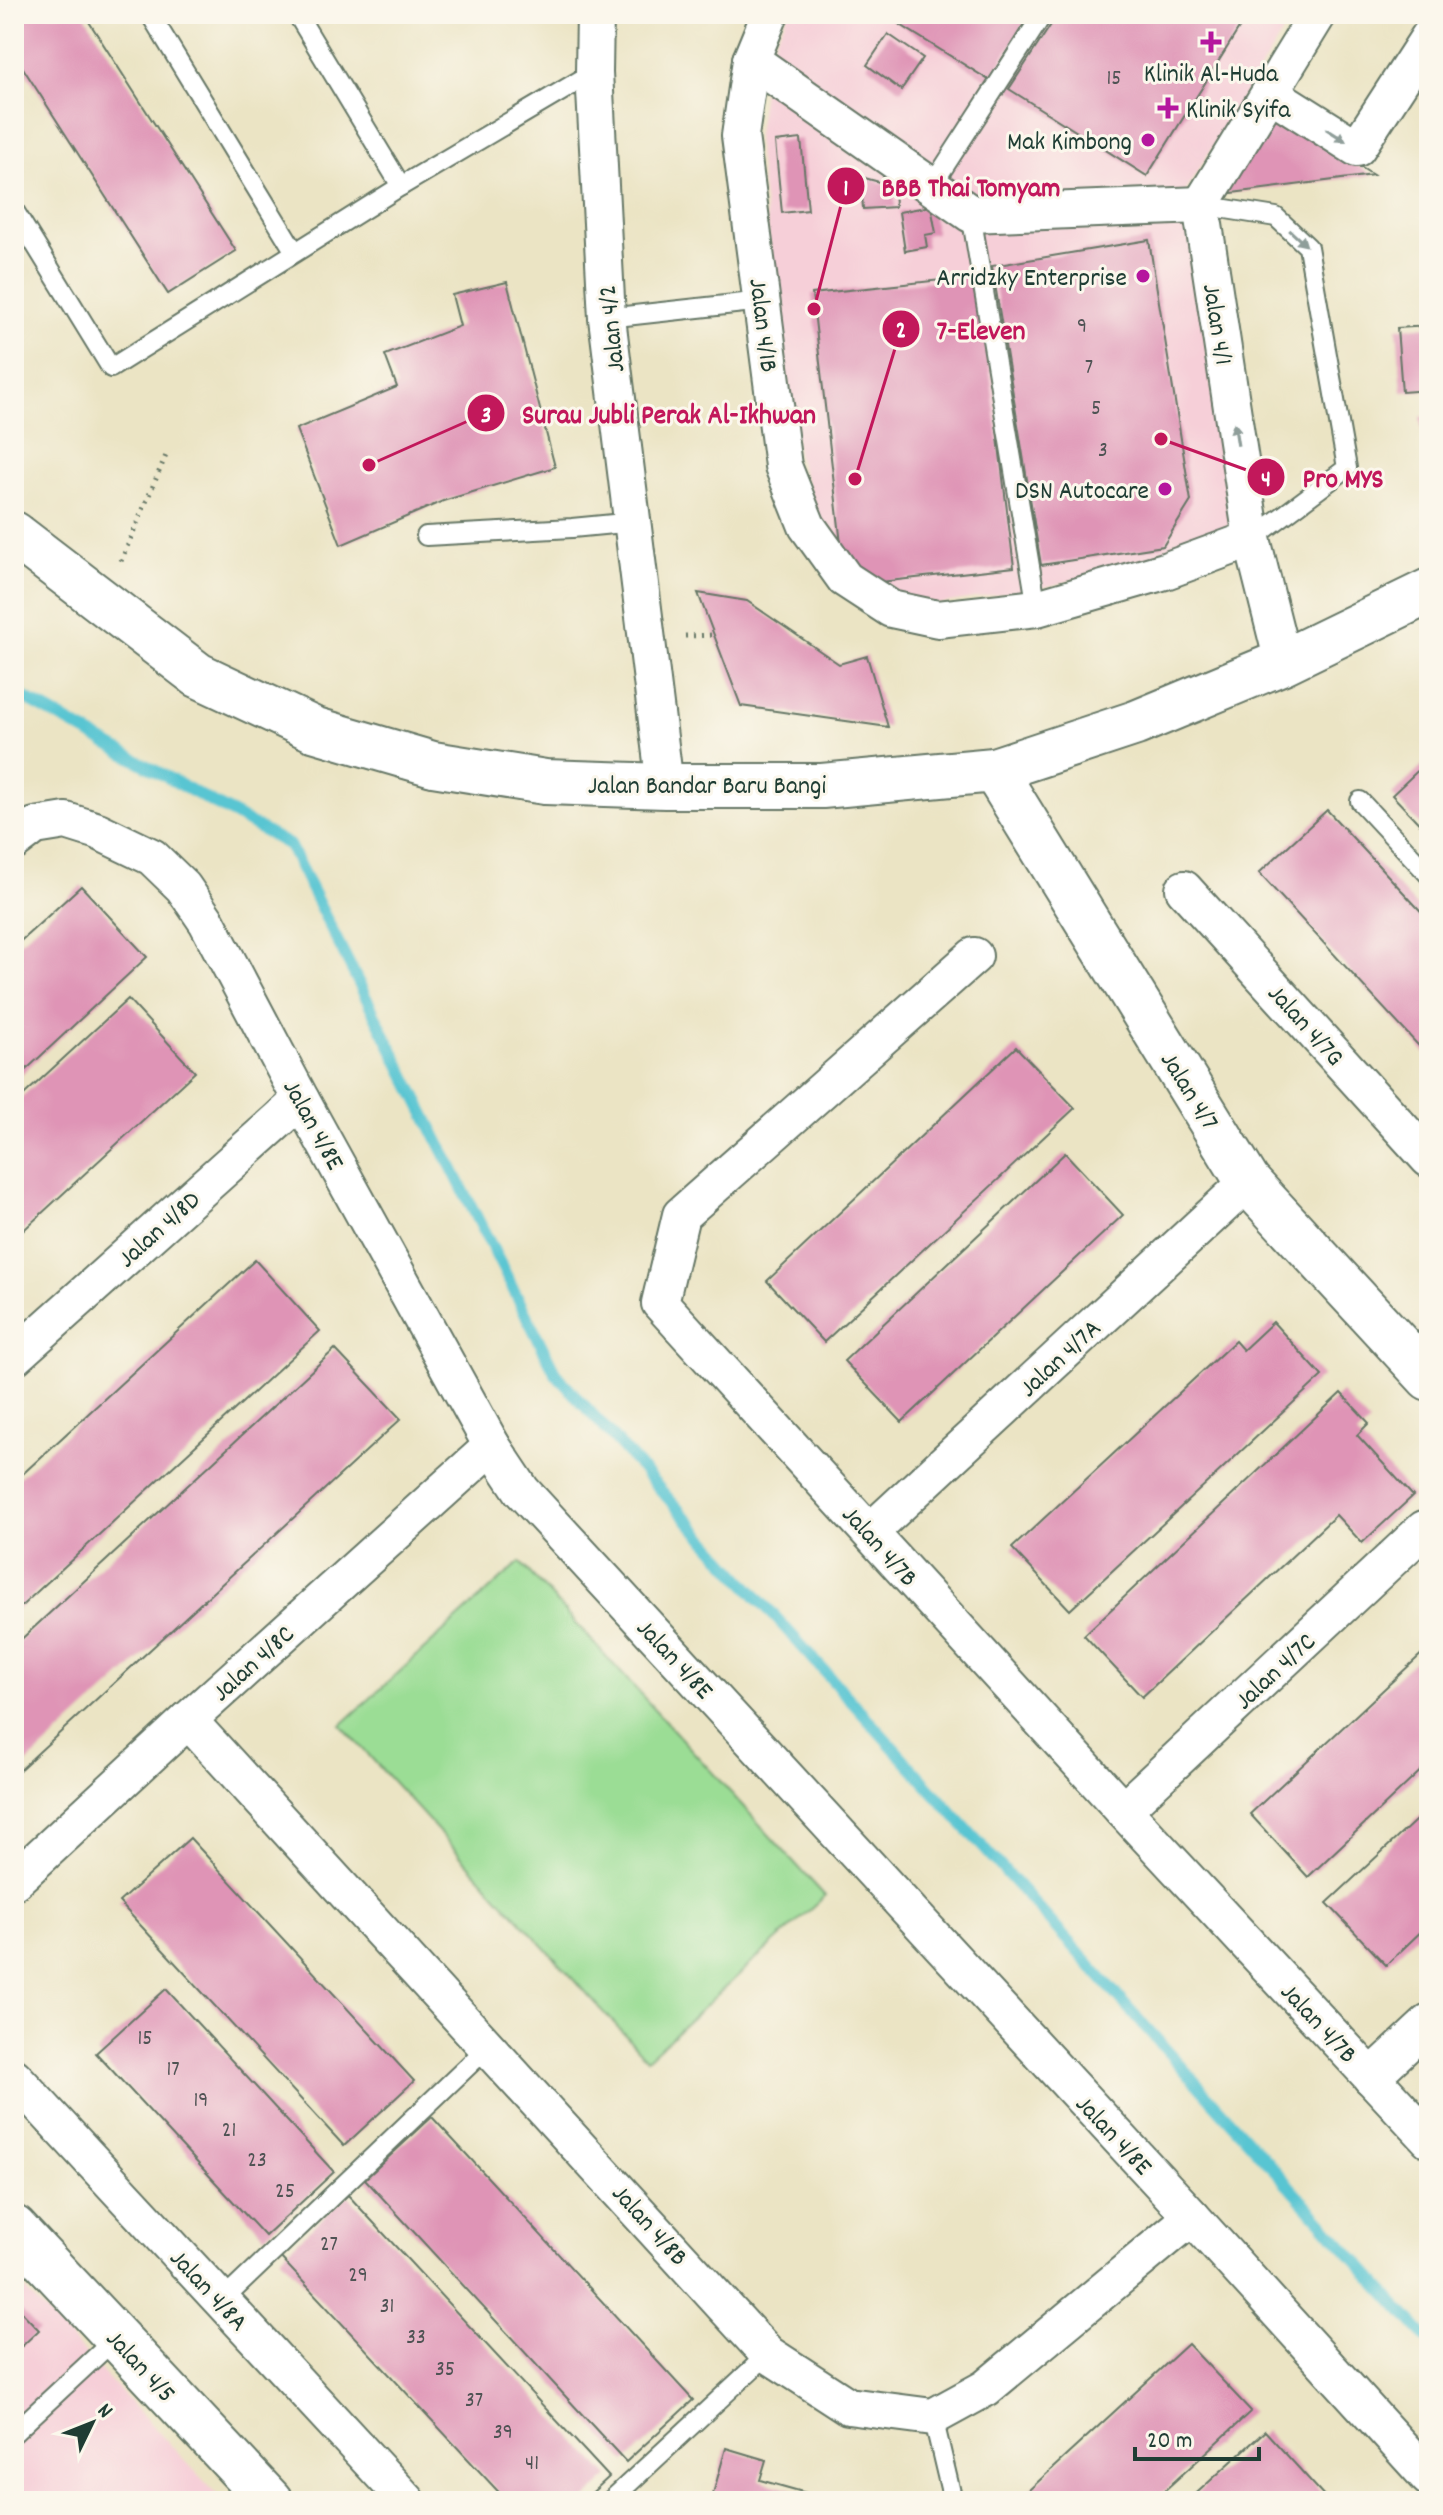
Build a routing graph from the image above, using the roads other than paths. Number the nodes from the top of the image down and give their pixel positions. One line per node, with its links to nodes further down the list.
1 (150, 14): 16 (lane)
2 (297, 14): 11 (lane)
3 (595, 14): 9 (street, Jalan 4/2)
4 (770, 14): 8 (street, Jalan 4/1B)
5 (1043, 14): 12 (lane)
6 (1318, 14): 10 (street)
7 (1429, 37): 10 (street, one-way to 7)
8 (751, 60): 12 (street); 17 (street, Jalan 4/1B)
9 (594, 72): 11 (lane); 18 (street, Jalan 4/2)
10 (1270, 93): 13 (street)
11 (401, 186): 16 (lane)
12 (931, 187): 15 (street)
13 (1201, 205): 15 (street); 22 (street, Jalan 4/1, one-way to 13); 22 (lane, one-way to 22)
14 (14, 210): 16 (lane)
15 (971, 214): 24 (lane)
16 (295, 252)
17 (762, 301): 18 (lane); 24 (street, Jalan 4/1B)
18 (607, 318): 19 (street, Jalan 4/2)
19 (634, 522): 21 (lane); 27 (street, Jalan 4/2)
20 (14, 534): 27 (street, Jalan Bandar Baru Bangi)
21 (426, 536)
22 (1252, 539): 24 (street, Jalan 4/1B); 25 (street, Jalan 4/1)
23 (1429, 591): 25 (street, Jalan Bandar Baru Bangi)
24 (1037, 608)
25 (1283, 662): 26 (street, Jalan Bandar Baru Bangi)
26 (994, 770): 27 (street, Jalan Bandar Baru Bangi); 35 (street, Jalan 4/7)
27 (665, 786)
28 (1360, 801): 30 (lane)
29 (14, 842): 33 (street, Jalan 4/8E)
30 (1429, 875)
31 (1184, 889): 34 (street, Jalan 4/7G)
32 (974, 956): 40 (street, Jalan 4/7B)
33 (301, 1100): 36 (street, Jalan 4/8D); 38 (street, Jalan 4/8E)
34 (1429, 1159)
35 (1248, 1182): 37 (street, Jalan 4/7); 40 (street, Jalan 4/7A)
36 (14, 1357)
37 (1429, 1378)
38 (492, 1446): 41 (street, Jalan 4/8C); 49 (street, Jalan 4/8E)
39 (1424, 1529): 42 (street, Jalan 4/7C)
40 (870, 1532): 42 (street, Jalan 4/7B)
41 (188, 1720): 43 (street, Jalan 4/8C); 45 (street, Jalan 4/8B)
42 (1123, 1810): 47 (street, Jalan 4/7B)
43 (14, 1881)
44 (1429, 2023): 47 (street)
45 (489, 2046): 51 (lane); 53 (street, Jalan 4/8B)
46 (14, 2077): 51 (street, Jalan 4/8A)
47 (1371, 2077): 48 (street, Jalan 4/7B)
48 (1429, 2139)
49 (1192, 2217): 54 (street); 56 (street, Jalan 4/8E)
50 (14, 2228): 52 (street, Jalan 4/5)
51 (222, 2301): 58 (street, Jalan 4/8A)
52 (116, 2338): 55 (lane); 57 (street, Jalan 4/5)
53 (768, 2354): 54 (street, Jalan 4/8B); 59 (lane)
54 (933, 2417): 60 (lane)
55 (14, 2433)
56 (1429, 2478)
57 (270, 2501)
58 (407, 2501)
59 (610, 2501)
60 (953, 2501)

